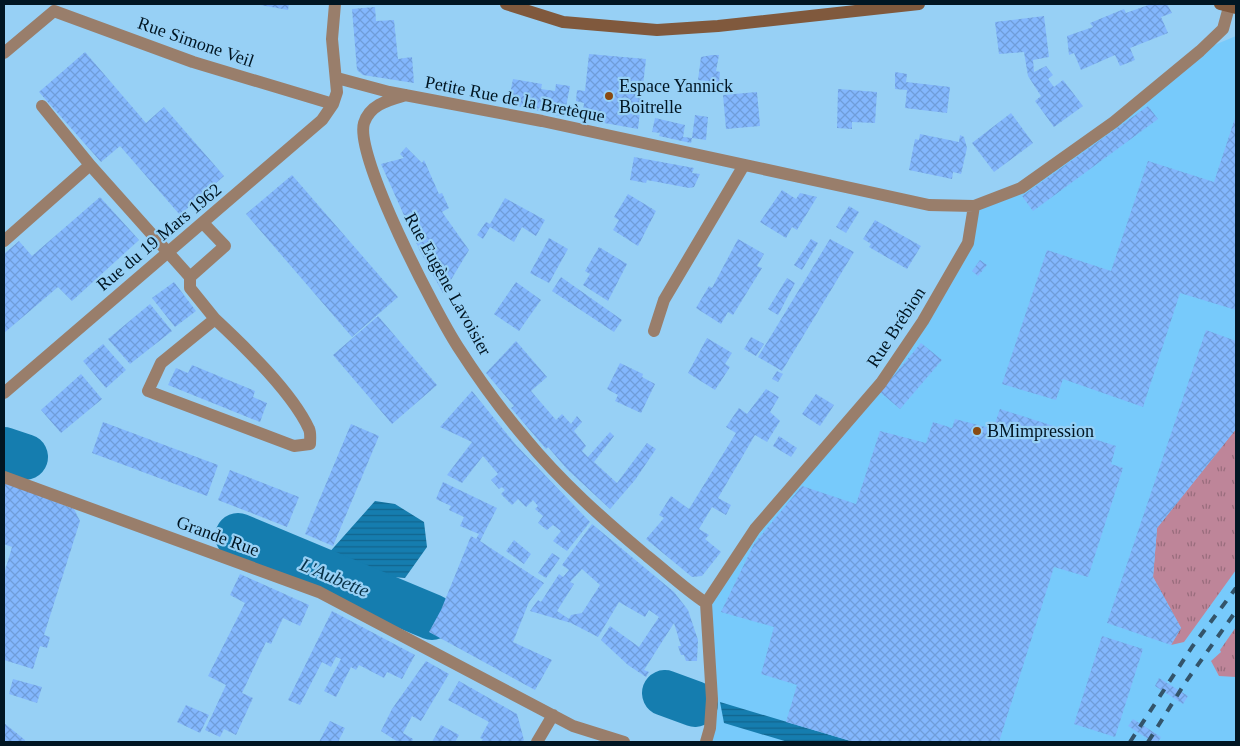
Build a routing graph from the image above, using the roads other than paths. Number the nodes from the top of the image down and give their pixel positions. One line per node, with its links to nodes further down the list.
1 (334, 4): 6 (street)
2 (506, 4): 3 (main road)
3 (919, 4)
4 (1228, 6): 12 (street)
5 (4, 53): 8 (street, Rue Simone Veil)
6 (337, 78): 7 (street, Petite Rue de la Bretèque); 8 (street)
7 (406, 95): 11 (street, Petite Rue de la Bretèque); 21 (street, Rue Eugène Lavoisier)
8 (333, 104): 13 (street, Rue du 19 Mars 1962)
9 (42, 106): 10 (street)
10 (90, 165): 14 (street); 15 (street)
11 (744, 165): 12 (street, Petite Rue de la Bretèque); 18 (street)
12 (974, 206): 21 (street, Rue Brébion)
13 (203, 223): 15 (street, Rue du 19 Mars 1962); 16 (street)
14 (4, 241)
15 (166, 252): 16 (street); 19 (street, Rue du 19 Mars 1962)
16 (190, 277): 17 (street)
17 (215, 319): 17 (street)
18 (654, 331)
19 (4, 393)
20 (4, 477): 22 (street, Grande Rue)
21 (706, 603): 25 (street)
22 (552, 715): 23 (street); 24 (street, Grande Rue)
23 (537, 742)
24 (624, 742)
25 (706, 742)

